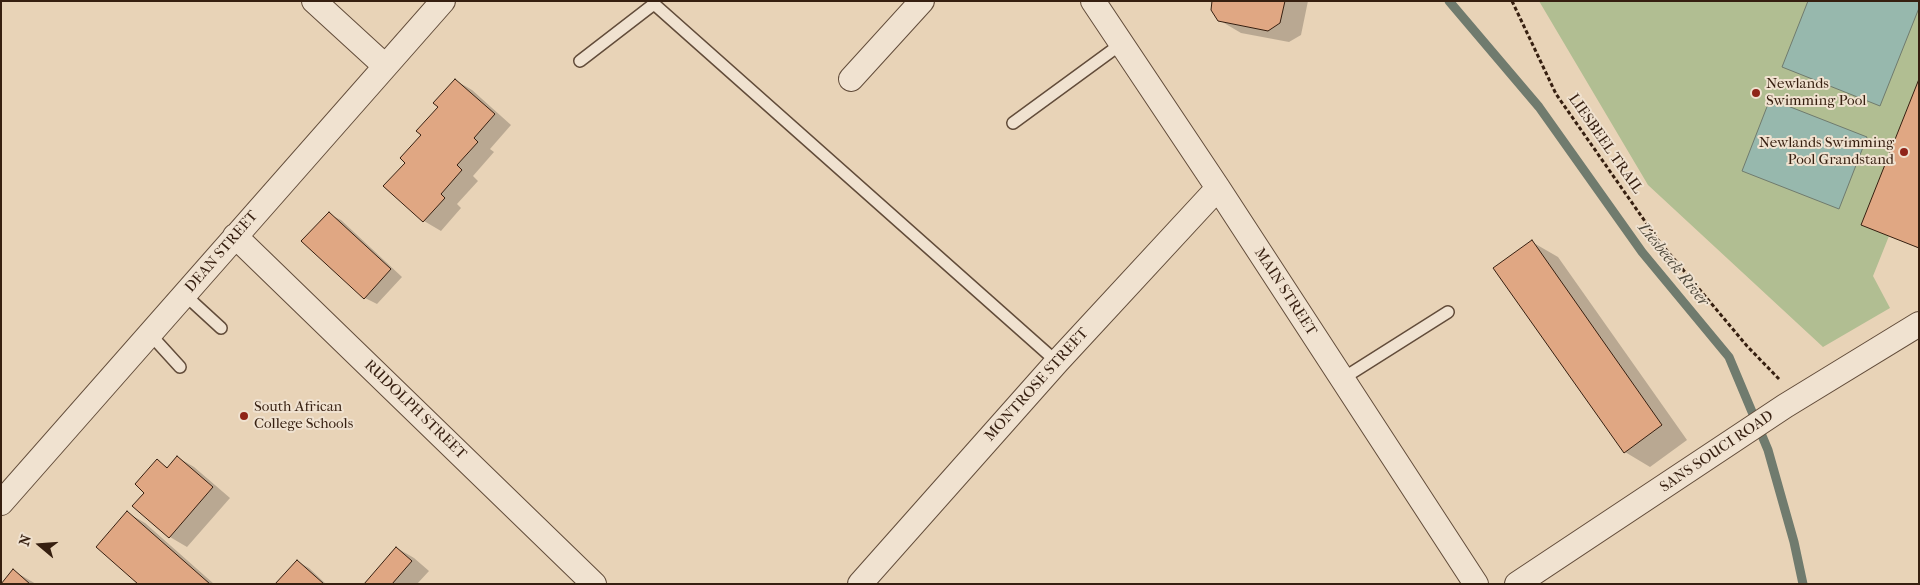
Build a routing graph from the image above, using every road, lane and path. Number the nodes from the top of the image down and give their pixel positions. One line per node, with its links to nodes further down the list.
1 (314, 1): 8 (street)
2 (443, 1): 8 (street, DEAN STREET)
3 (922, 1): 9 (street)
4 (1093, 1): 6 (street, MAIN STREET)
5 (1512, 1): 21 (path, LIESBEEL TRAIL)
6 (1122, 44): 10 (lane); 11 (street, MAIN STREET)
7 (580, 61): 18 (lane)
8 (385, 66): 12 (street, DEAN STREET)
9 (850, 79)
10 (1013, 123)
11 (1218, 188): 18 (street, MONTROSE STREET); 20 (street, MAIN STREET)
12 (236, 236): 13 (street, DEAN STREET); 23 (street, RUDOLPH STREET)
13 (185, 295): 16 (lane); 17 (street, DEAN STREET)
14 (1448, 312): 20 (lane)
15 (1919, 324): 21 (street, SANS SOUCI ROAD)
16 (221, 328)
17 (149, 333): 19 (lane); 22 (street, DEAN STREET)
18 (1057, 362): 24 (street, MONTROSE STREET)
19 (180, 367)
20 (1342, 379): 25 (street, MAIN STREET)
21 (1785, 406): 26 (street, SANS SOUCI ROAD)
22 (1, 503)
23 (594, 584)
24 (860, 584)
25 (1476, 584)
26 (1517, 584)

